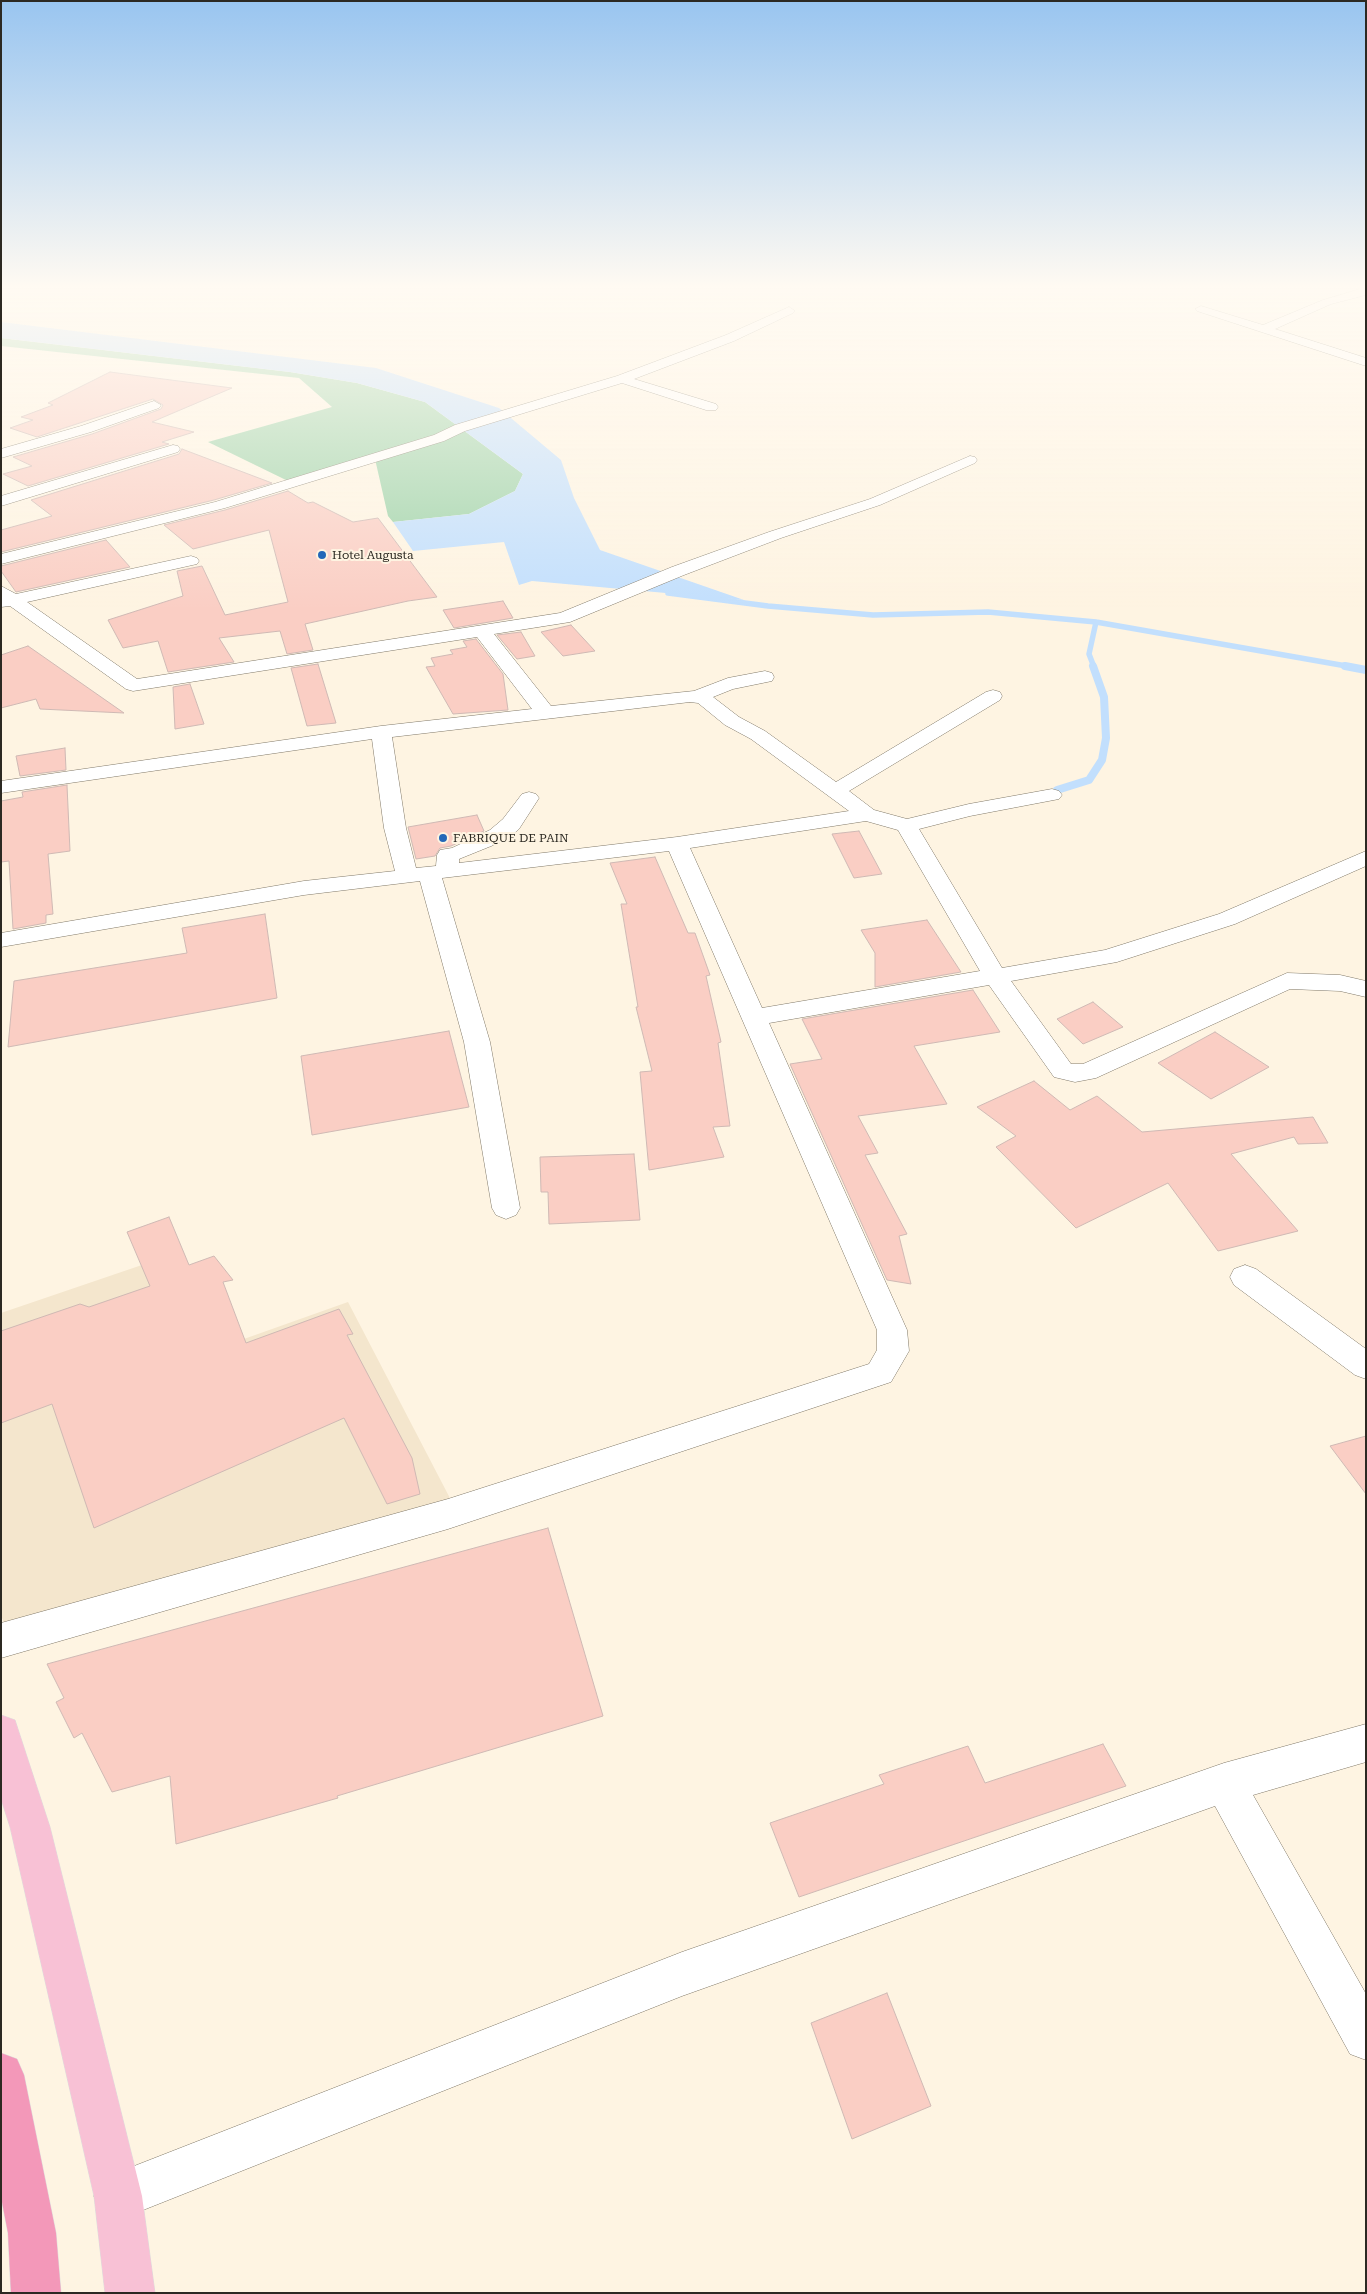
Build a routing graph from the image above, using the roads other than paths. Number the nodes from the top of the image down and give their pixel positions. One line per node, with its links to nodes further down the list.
1 (570, 396): 9 (street)
2 (676, 396): 4 (street)
3 (154, 404): 6 (street)
4 (710, 407)
5 (173, 449): 8 (street)
6 (1, 454)
7 (970, 460): 12 (street)
8 (1, 500)
9 (1, 559)
10 (191, 561): 11 (street)
11 (5, 598): 12 (street)
12 (483, 632): 16 (street)
13 (765, 677): 15 (street)
14 (993, 696): 19 (street)
15 (697, 697): 16 (street); 19 (street)
16 (545, 712): 17 (street)
17 (381, 732): 18 (street); 26 (street)
18 (1, 787)
19 (835, 791): 22 (street)
20 (1052, 795): 23 (street)
21 (529, 798): 26 (street)
22 (867, 814): 23 (street); 24 (street)
23 (906, 826): 28 (street)
24 (677, 844): 26 (street); 30 (street)
25 (1366, 858): 28 (street)
26 (427, 873): 27 (street); 31 (street)
27 (1, 940)
28 (996, 976): 29 (street); 30 (street)
29 (1366, 989)
30 (755, 1017): 34 (street)
31 (506, 1208)
32 (1245, 1277): 33 (street)
33 (1366, 1366)
34 (1, 1641)
35 (1, 1734): 40 (main road)
36 (1366, 1743): 37 (street)
37 (1224, 1784): 38 (street); 40 (street)
38 (1366, 2038)
39 (1, 2075): 41 (highway)
40 (118, 2196): 42 (main road)
41 (36, 2293)
42 (130, 2293)

